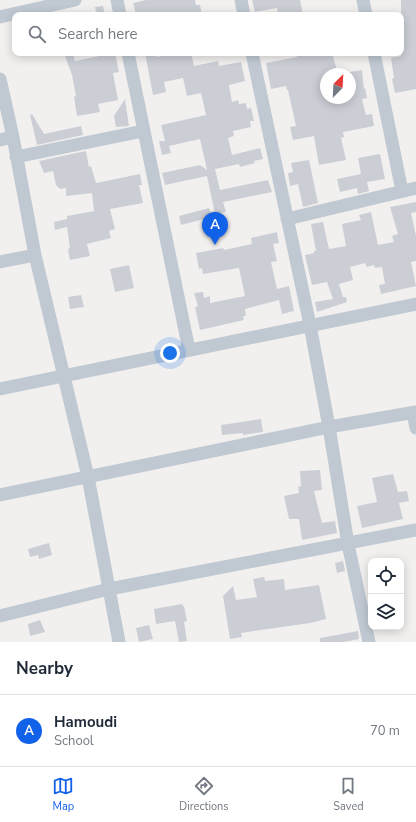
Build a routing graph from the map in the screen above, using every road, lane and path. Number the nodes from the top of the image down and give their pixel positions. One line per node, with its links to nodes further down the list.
1 (75, 0): 5 (street)
2 (117, 0): 6 (street)
3 (241, 0): 7 (street)
4 (363, 0): 8 (street)
5 (19, 12)
6 (119, 12)
7 (243, 12)
8 (365, 12)
9 (12, 13): 10 (street)
10 (0, 16)
11 (129, 56): 15 (street)
12 (253, 56): 21 (street)
13 (375, 56): 20 (street)
14 (0, 80): 16 (street)
15 (143, 131): 18 (street); 26 (street)
16 (13, 137): 17 (street); 18 (street)
17 (0, 140)
18 (16, 157): 22 (street)
19 (416, 188): 20 (street)
20 (402, 191): 21 (street)
21 (287, 219): 25 (street)
22 (35, 255): 23 (street); 27 (street)
23 (0, 262)
24 (416, 304): 25 (street)
25 (310, 325): 26 (street); 30 (street)
26 (189, 350): 27 (street)
27 (63, 376): 28 (street); 32 (street)
28 (0, 389)
29 (414, 412): 30 (street); 31 (street)
30 (329, 427): 32 (street); 35 (street)
31 (416, 428)
32 (88, 477): 33 (street); 36 (street)
33 (0, 494)
34 (416, 530): 35 (street)
35 (348, 544): 36 (street); 39 (street)
36 (109, 589): 37 (street); 38 (street)
37 (0, 616)
38 (119, 642)
39 (370, 642)

